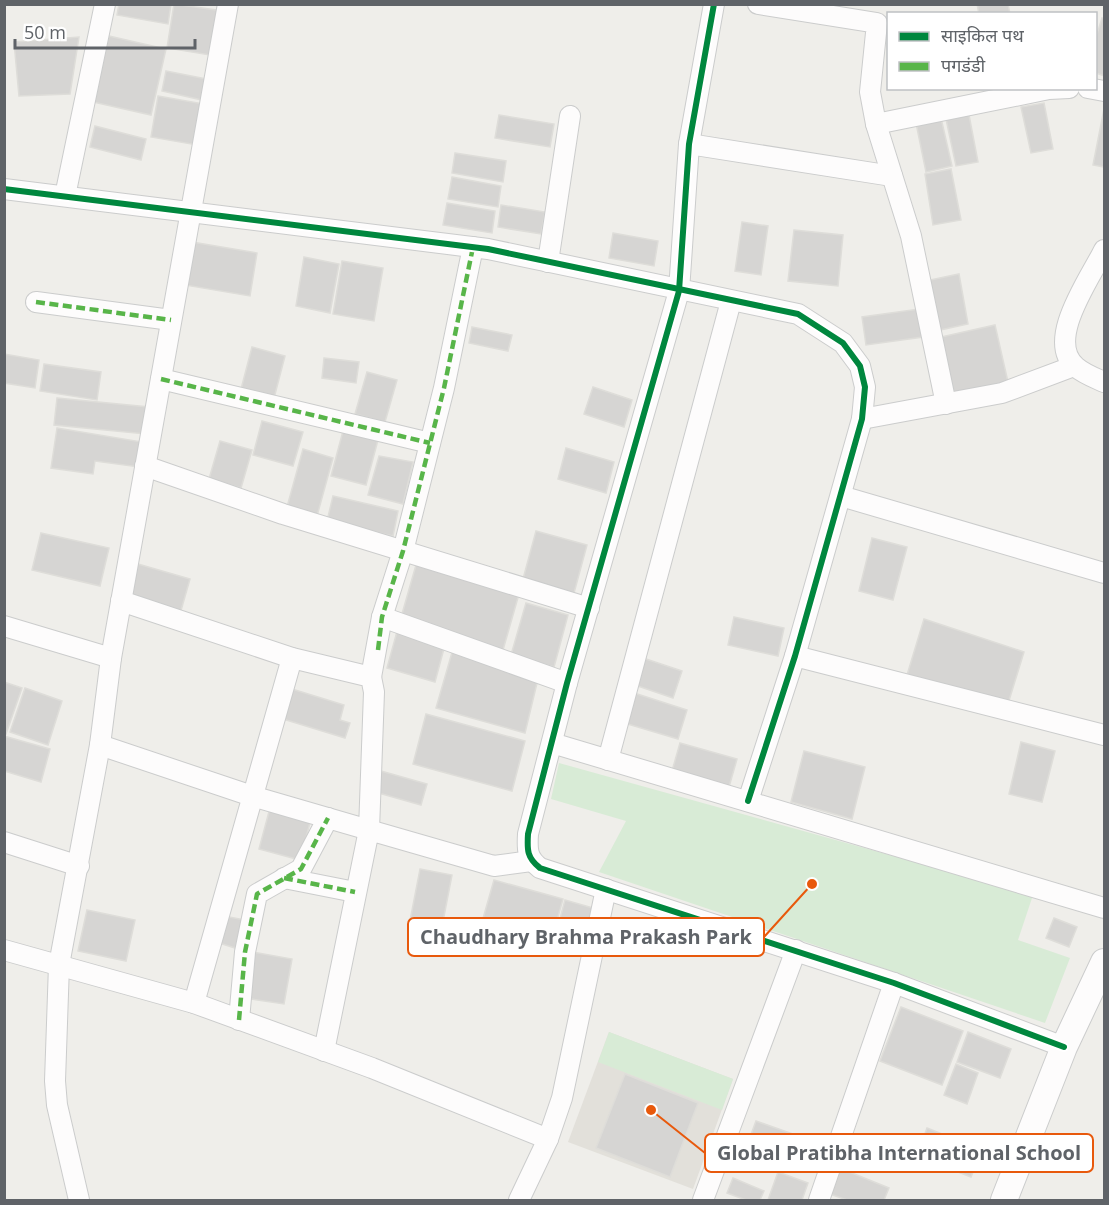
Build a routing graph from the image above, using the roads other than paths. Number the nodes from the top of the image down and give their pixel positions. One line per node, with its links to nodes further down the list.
1 (105, 4): 11 (street)
2 (228, 4): 12 (street)
3 (714, 4): 8 (street)
4 (758, 4): 7 (street)
5 (1044, 90): 7 (street)
6 (570, 116): 15 (street)
7 (876, 124): 9 (street)
8 (689, 144): 9 (street); 16 (street)
9 (892, 176): 23 (street)
10 (4, 189): 11 (street)
11 (65, 196): 12 (street)
12 (191, 211): 13 (street); 19 (street)
13 (473, 247): 15 (street); 25 (street)
14 (1104, 250): 20 (street)
15 (548, 262): 16 (street)
16 (679, 291): 17 (street); 31 (street)
17 (730, 301): 24 (street); 42 (street)
18 (36, 302): 19 (street)
19 (171, 320): 21 (street)
20 (1074, 366): 22 (street); 23 (street)
21 (161, 379): 25 (street); 26 (street)
22 (1104, 382)
23 (946, 404): 24 (street)
24 (862, 419): 27 (street)
25 (430, 443): 28 (street)
26 (145, 466): 28 (street); 30 (street)
27 (841, 496): 29 (street); 34 (street)
28 (403, 551): 31 (street); 32 (street)
29 (1104, 573)
30 (121, 601): 35 (street); 36 (street)
31 (589, 608): 38 (street)
32 (382, 617): 37 (street); 38 (street)
33 (4, 626): 35 (street)
34 (795, 656): 39 (street); 44 (street)
35 (111, 658): 41 (street)
36 (291, 658): 37 (street); 43 (street)
37 (371, 677): 46 (street)
38 (567, 683): 40 (street)
39 (1104, 735)
40 (552, 743): 42 (street); 48 (street)
41 (100, 745): 43 (street); 49 (street)
42 (608, 760): 44 (street)
43 (252, 796): 45 (street); 59 (street)
44 (748, 801): 53 (street)
45 (328, 818): 46 (street); 50 (street)
46 (369, 830): 48 (street); 52 (street)
47 (4, 842): 49 (street)
48 (531, 861): 51 (street)
49 (79, 866): 57 (street)
50 (284, 878): 52 (street); 60 (street)
51 (606, 888): 55 (street); 63 (street)
52 (355, 892): 62 (street)
53 (1104, 908)
54 (4, 950): 57 (street)
55 (796, 950): 58 (street); 66 (street)
56 (1104, 962): 61 (street)
57 (59, 965): 59 (street); 64 (street)
58 (894, 983): 61 (street); 67 (street)
59 (194, 1003): 60 (street)
60 (239, 1020): 62 (street)
61 (1064, 1047): 68 (street)
62 (324, 1051): 63 (street)
63 (548, 1139): 65 (street)
64 (79, 1200)
65 (519, 1200)
66 (703, 1200)
67 (819, 1200)
68 (1004, 1200)

